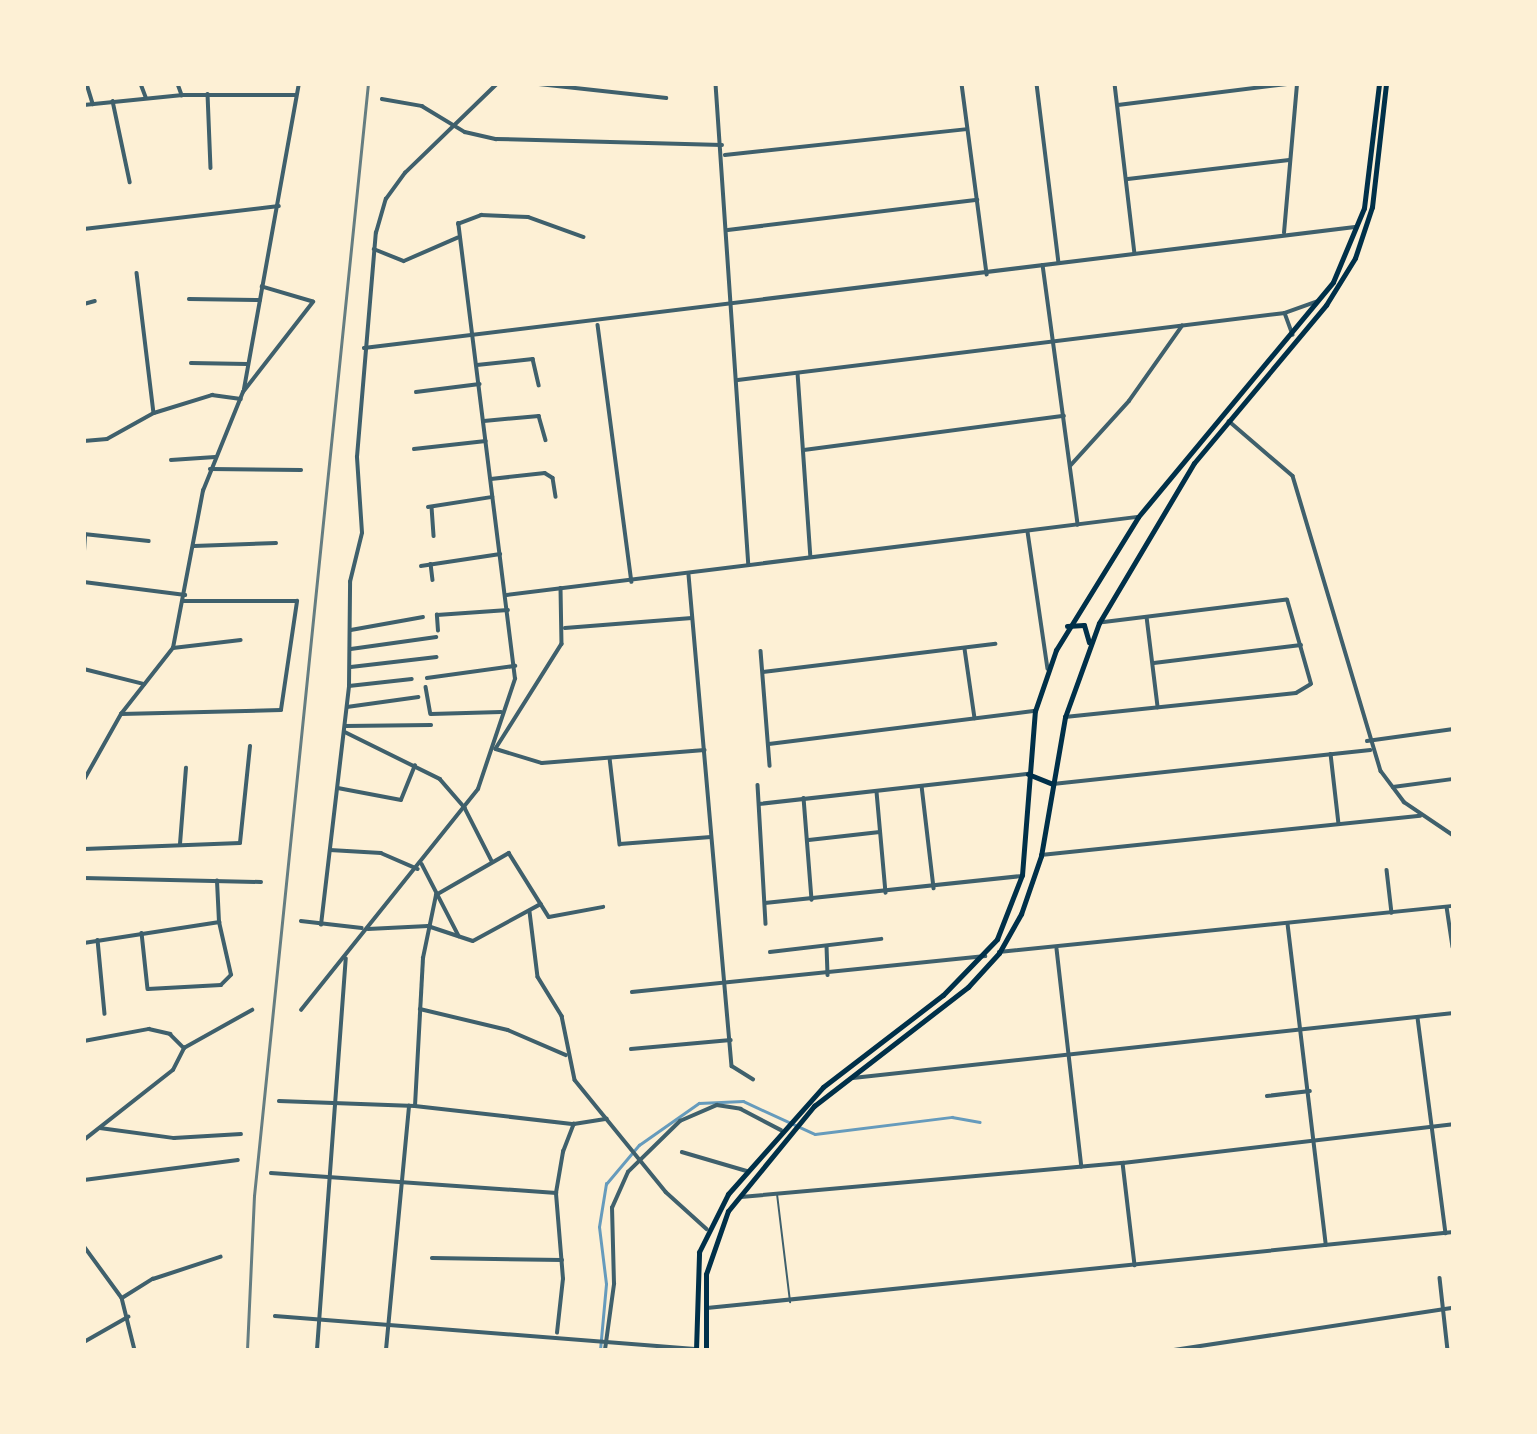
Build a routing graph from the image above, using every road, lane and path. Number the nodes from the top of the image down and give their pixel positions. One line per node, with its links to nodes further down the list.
1 (87, 84): 22 (street)
2 (141, 84): 18 (street)
3 (178, 84): 15 (street)
4 (299, 84): 17 (street)
5 (497, 84): 25 (street)
6 (540, 84): 19 (street)
7 (716, 84): 27 (street)
8 (962, 84): 26 (street)
9 (1037, 84): 43 (street)
10 (1115, 84): 24 (street)
11 (1287, 84): 24 (street)
12 (1297, 84): 29 (street)
13 (1379, 84): 35 (main road)
14 (1386, 84): 74 (main road)
15 (183, 94): 16 (street); 18 (street)
16 (208, 94): 17 (street); 30 (street)
17 (296, 95): 34 (street)
18 (146, 97): 21 (street)
19 (666, 98)
20 (382, 99): 25 (street)
21 (113, 101): 22 (street); 32 (street)
22 (93, 104): 23 (street)
23 (84, 105)
24 (1118, 105): 31 (street)
25 (453, 123): 27 (street); 41 (street)
26 (967, 129): 28 (street); 33 (street)
27 (722, 145): 28 (street)
28 (725, 155): 37 (street)
29 (1289, 160): 31 (street); 38 (street)
30 (211, 168)
31 (1127, 179): 42 (street)
32 (130, 182)
33 (977, 200): 37 (street); 46 (street)
34 (279, 206): 36 (street); 47 (street)
35 (1358, 226): 38 (street); 50 (main road)
36 (84, 229)
37 (728, 230): 53 (street)
38 (1284, 233): 42 (street)
39 (584, 237): 40 (street)
40 (458, 238): 41 (street); 58 (street)
41 (373, 249): 60 (street)
42 (1135, 253): 43 (street)
43 (1059, 262): 44 (street)
44 (1043, 265): 46 (street); 59 (street)
45 (137, 272): 71 (street)
46 (987, 274): 53 (street)
47 (262, 287): 49 (street); 68 (street)
48 (189, 299): 49 (street)
49 (260, 300): 62 (street)
50 (1321, 300): 54 (street); 57 (main road)
51 (95, 301): 52 (street)
52 (84, 304)
53 (732, 305): 55 (street); 65 (street)
54 (1285, 313): 56 (street); 57 (street)
55 (598, 324): 58 (street); 105 (street)
56 (1182, 326): 59 (street); 82 (street)
57 (1293, 335): 88 (main road)
58 (474, 340): 60 (street); 63 (street)
59 (1054, 340): 64 (street); 72 (street)
60 (364, 348): 117 (street)
61 (191, 363): 62 (street)
62 (247, 364): 68 (street)
63 (477, 365): 66 (street); 67 (street)
64 (798, 373): 65 (street); 79 (street)
65 (738, 380): 100 (street)
66 (479, 384): 69 (street); 73 (street)
67 (539, 385)
68 (243, 391): 70 (street)
69 (416, 392)
70 (241, 398): 71 (street); 80 (street)
71 (154, 413): 77 (street)
72 (1064, 416): 79 (street); 82 (street)
73 (484, 421): 75 (street); 76 (street)
74 (1229, 421): 114 (main road); 152 (street)
75 (486, 440): 78 (street); 85 (street)
76 (546, 440)
77 (84, 441)
78 (414, 449)
79 (804, 450): 98 (street)
80 (215, 457): 81 (street); 83 (street)
81 (171, 460)
82 (1071, 465): 89 (street)
83 (210, 468): 84 (street); 95 (street)
84 (301, 470)
85 (491, 479): 86 (street); 87 (street)
86 (493, 497): 92 (street); 97 (street)
87 (556, 497)
88 (1138, 517): 89 (street); 115 (main road)
89 (1078, 525): 90 (street)
90 (1028, 532): 98 (street); 133 (street)
91 (84, 534): 93 (street); 96 (street)
92 (434, 536)
93 (149, 541)
94 (276, 543): 95 (street)
95 (194, 546): 107 (street)
96 (84, 551)
97 (500, 554): 99 (street); 108 (street)
98 (811, 557): 100 (street)
99 (431, 564): 101 (street); 103 (street)
100 (749, 565): 102 (street)
101 (421, 566)
102 (689, 575): 105 (street); 112 (street)
103 (433, 580)
104 (84, 582): 107 (street)
105 (632, 582): 106 (street)
106 (561, 588): 108 (street); 116 (street)
107 (185, 595): 109 (street)
108 (507, 595): 110 (street)
109 (183, 601): 123 (street); 145 (street)
110 (508, 610): 118 (street); 130 (street)
111 (423, 617): 117 (street)
112 (693, 617): 116 (street); 156 (street)
113 (1147, 617): 114 (street); 122 (street); 129 (street)
114 (1099, 623): 126 (main road)
115 (1066, 626): 126 (main road); 133 (main road)
116 (565, 628): 155 (street)
117 (351, 630): 124 (street)
118 (438, 631)
119 (436, 637): 124 (street)
120 (241, 640): 123 (street)
121 (995, 644): 125 (street)
122 (1302, 645): 129 (street); 142 (street)
123 (173, 648): 137 (street)
124 (351, 649): 131 (street)
125 (965, 649): 134 (street); 147 (street)
126 (1088, 649): 146 (main road)
127 (761, 651): 134 (street)
128 (436, 657): 131 (street)
129 (1154, 663): 142 (street)
130 (515, 666): 135 (street); 144 (street)
131 (351, 667): 138 (street)
132 (84, 669): 137 (street)
133 (1048, 671): 143 (main road)
134 (763, 672): 153 (street)
135 (427, 678)
136 (412, 679): 138 (street)
137 (144, 684): 145 (street)
138 (349, 686): 141 (street)
139 (426, 687): 144 (street)
140 (418, 697): 141 (street)
141 (347, 707): 149 (street)
142 (1158, 707): 146 (street)
143 (1035, 711): 147 (street); 163 (main road)
144 (500, 712): 155 (street)
145 (121, 714): 165 (street)
146 (1065, 717): 166 (main road)
147 (975, 718): 153 (street)
148 (431, 725): 149 (street)
149 (345, 726): 151 (street)
150 (1453, 729): 152 (street)
151 (345, 732): 160 (street); 170 (street)
152 (1367, 741): 157 (street)
153 (769, 744): 161 (street)
154 (250, 747): 183 (street)
155 (496, 749): 159 (street); 174 (street)
156 (704, 750): 159 (street); 181 (street)
157 (1370, 750): 158 (street); 169 (street)
158 (1331, 754): 166 (street); 176 (street)
159 (610, 758): 181 (street)
160 (415, 766): 170 (street); 174 (street)
161 (770, 766)
162 (186, 768): 183 (street)
163 (1028, 774): 166 (main road); 168 (street); 191 (main road)
164 (1453, 779): 169 (street)
165 (84, 780)
166 (1053, 784): 186 (main road)
167 (758, 785): 173 (street)
168 (922, 786): 171 (street); 195 (street)
169 (1392, 787): 175 (street)
170 (338, 788): 185 (street)
171 (877, 792): 172 (street); 179 (street)
172 (804, 798): 173 (street); 182 (street)
173 (759, 804): 199 (street)
174 (465, 808): 187 (street); 188 (street)
175 (1422, 816): 176 (street); 178 (street)
176 (1339, 824): 186 (street)
177 (1453, 829): 178 (street)
178 (1446, 830): 180 (street)
179 (880, 832): 182 (street); 196 (street)
180 (1453, 835)
181 (711, 837): 227 (street)
182 (808, 840): 198 (street)
183 (180, 844): 184 (street)
184 (84, 849)
185 (330, 850): 189 (street); 210 (street)
186 (1041, 856): 223 (main road)
187 (492, 861): 197 (street); 200 (street)
188 (422, 864): 189 (street); 197 (street)
189 (418, 869): 213 (street)
190 (1387, 870): 205 (street)
191 (1023, 875): 195 (street); 224 (main road)
192 (84, 878): 193 (street)
193 (217, 881): 194 (street); 207 (street)
194 (261, 882)
195 (934, 888): 196 (street)
196 (886, 892): 198 (street)
197 (436, 895): 211 (street); 215 (street)
198 (812, 900): 199 (street)
199 (765, 903): 208 (street)
200 (541, 904): 202 (street); 204 (street)
201 (1453, 906): 203 (street)
202 (603, 907)
203 (1447, 907): 205 (street); 220 (street)
204 (530, 912): 215 (street); 240 (street)
205 (1392, 913): 209 (street)
206 (301, 921): 210 (street)
207 (219, 922): 214 (street); 214 (street)
208 (766, 924)
209 (1288, 924): 221 (street); 235 (street)
210 (321, 925): 212 (street)
211 (428, 926): 213 (street); 215 (street); 229 (street)
212 (362, 928): 213 (street); 225 (street)
213 (368, 929)
214 (142, 933): 217 (street)
215 (460, 938)
216 (881, 939): 219 (street)
217 (98, 940): 218 (street); 233 (street)
218 (84, 943)
219 (827, 947): 222 (street); 226 (street)
220 (1453, 947)
221 (1057, 949): 223 (street); 241 (street)
222 (771, 952)
223 (999, 953): 242 (main road)
224 (985, 956): 226 (street); 253 (main road)
225 (346, 957): 231 (street); 247 (street)
226 (828, 975): 227 (street)
227 (726, 983): 228 (street); 236 (street)
228 (632, 992)
229 (420, 1009): 240 (street); 248 (street)
230 (252, 1010): 238 (street)
231 (301, 1010)
232 (1453, 1013): 234 (street)
233 (105, 1014)
234 (1418, 1018): 235 (street); 254 (street)
235 (1303, 1032): 241 (street); 244 (street)
236 (731, 1040): 239 (street); 243 (street)
237 (84, 1041): 238 (street)
238 (184, 1048): 252 (street)
239 (631, 1049)
240 (566, 1055): 249 (street)
241 (1068, 1057): 242 (street); 262 (street)
242 (848, 1078): 270 (main road)
243 (753, 1079)
244 (1310, 1091): 245 (street); 257 (street)
245 (1267, 1096)
246 (279, 1101): 247 (street)
247 (339, 1103): 248 (street); 266 (street)
248 (412, 1106): 250 (street); 267 (street)
249 (607, 1119): 250 (street); 259 (street)
250 (574, 1124): 268 (street)
251 (1453, 1124): 254 (street)
252 (100, 1128): 255 (street); 256 (street)
253 (783, 1128): 259 (street); 263 (main road)
254 (1432, 1128): 257 (street); 273 (street)
255 (241, 1134)
256 (84, 1140)
257 (1317, 1143): 261 (street); 274 (street)
258 (682, 1152): 263 (street)
259 (637, 1158): 271 (street); 291 (street)
260 (238, 1160): 265 (street)
261 (1123, 1163): 262 (street); 279 (street)
262 (1082, 1167): 269 (street)
263 (747, 1171): 271 (main road)
264 (271, 1173): 266 (street)
265 (84, 1180)
266 (333, 1180): 267 (street); 288 (street)
267 (404, 1181): 268 (street); 289 (street)
268 (556, 1193): 278 (street)
269 (776, 1193): 270 (street); 282 (lane)
270 (738, 1197): 283 (main road)
271 (707, 1229): 294 (main road)
272 (1453, 1232): 273 (street)
273 (1446, 1233): 274 (street)
274 (1326, 1245): 279 (street)
275 (84, 1246): 281 (street)
276 (219, 1258): 281 (street)
277 (432, 1258): 278 (street)
278 (562, 1260): 290 (street)
279 (1135, 1266): 282 (street)
280 (1440, 1279): 285 (street)
281 (121, 1298): 287 (street)
282 (790, 1302): 283 (street)
283 (705, 1308): 299 (main road)
284 (1453, 1308): 285 (street)
285 (1444, 1309): 293 (street); 301 (street)
286 (275, 1316): 288 (street)
287 (128, 1317): 292 (street); 295 (street)
288 (320, 1318): 289 (street); 296 (street)
289 (389, 1323): 290 (street); 297 (street)
290 (556, 1334): 291 (street)
291 (607, 1339): 294 (street); 298 (street)
292 (84, 1342)
293 (1188, 1348): 300 (street)
294 (696, 1349)
295 (135, 1350)
296 (317, 1350)
297 (386, 1350)
298 (605, 1350)
299 (706, 1350)
300 (1174, 1350)
301 (1448, 1350)

